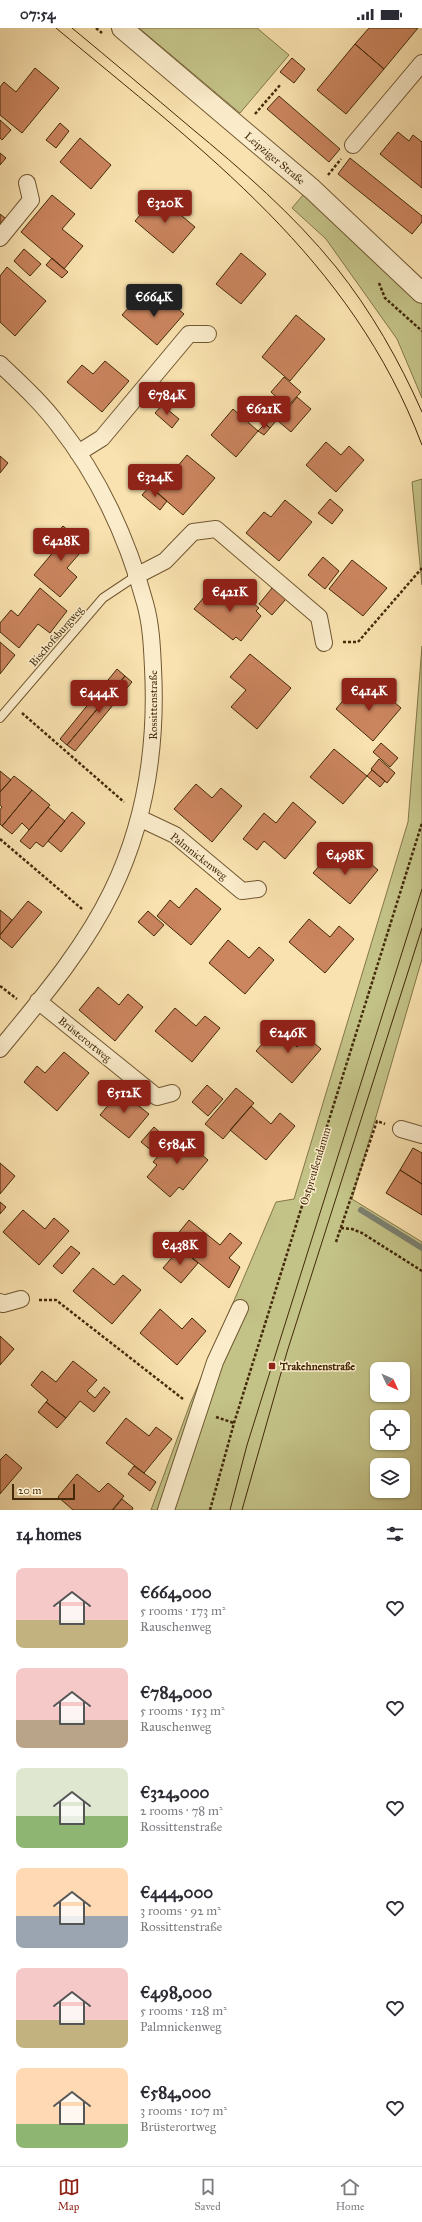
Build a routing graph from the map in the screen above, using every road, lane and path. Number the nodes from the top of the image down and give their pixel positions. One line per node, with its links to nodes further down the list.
1 (122, 28): 9 (street, Leipziger Straße)
2 (422, 63): 5 (street)
3 (281, 84): 4 (path)
4 (253, 117)
5 (353, 145): 6 (path)
6 (326, 178)
7 (27, 183): 8 (street)
8 (0, 238)
9 (422, 294)
10 (208, 334): 12 (street)
11 (0, 364): 12 (street, Rossittenstraße)
12 (78, 453): 14 (street, Rossittenstraße)
13 (422, 568): 15 (path)
14 (136, 576): 15 (street); 16 (lane, Bischofsburgweg); 18 (street, Rossittenstraße)
15 (324, 642)
16 (12, 704): 17 (lane, Bischofsburgweg); 18 (path)
17 (0, 718)
18 (139, 818): 21 (street, Palmnickenweg); 22 (street, Rossittenstraße)
19 (422, 823): 36 (path, Ostpreußendamm)
20 (0, 839): 22 (path)
21 (258, 889)
22 (96, 921): 23 (street, Rossittenstraße)
23 (38, 1001): 24 (street, Rossittenstraße); 25 (street, Brüsterortweg)
24 (0, 1049)
25 (172, 1093)
26 (401, 1129): 27 (street); 28 (path)
27 (422, 1135)
28 (341, 1228): 29 (path); 30 (path)
29 (336, 1242)
30 (422, 1271)
31 (21, 1299): 32 (street); 34 (path)
32 (0, 1302)
33 (240, 1308): 34 (street)
34 (200, 1412): 35 (street)
35 (166, 1510)
36 (210, 1510)

